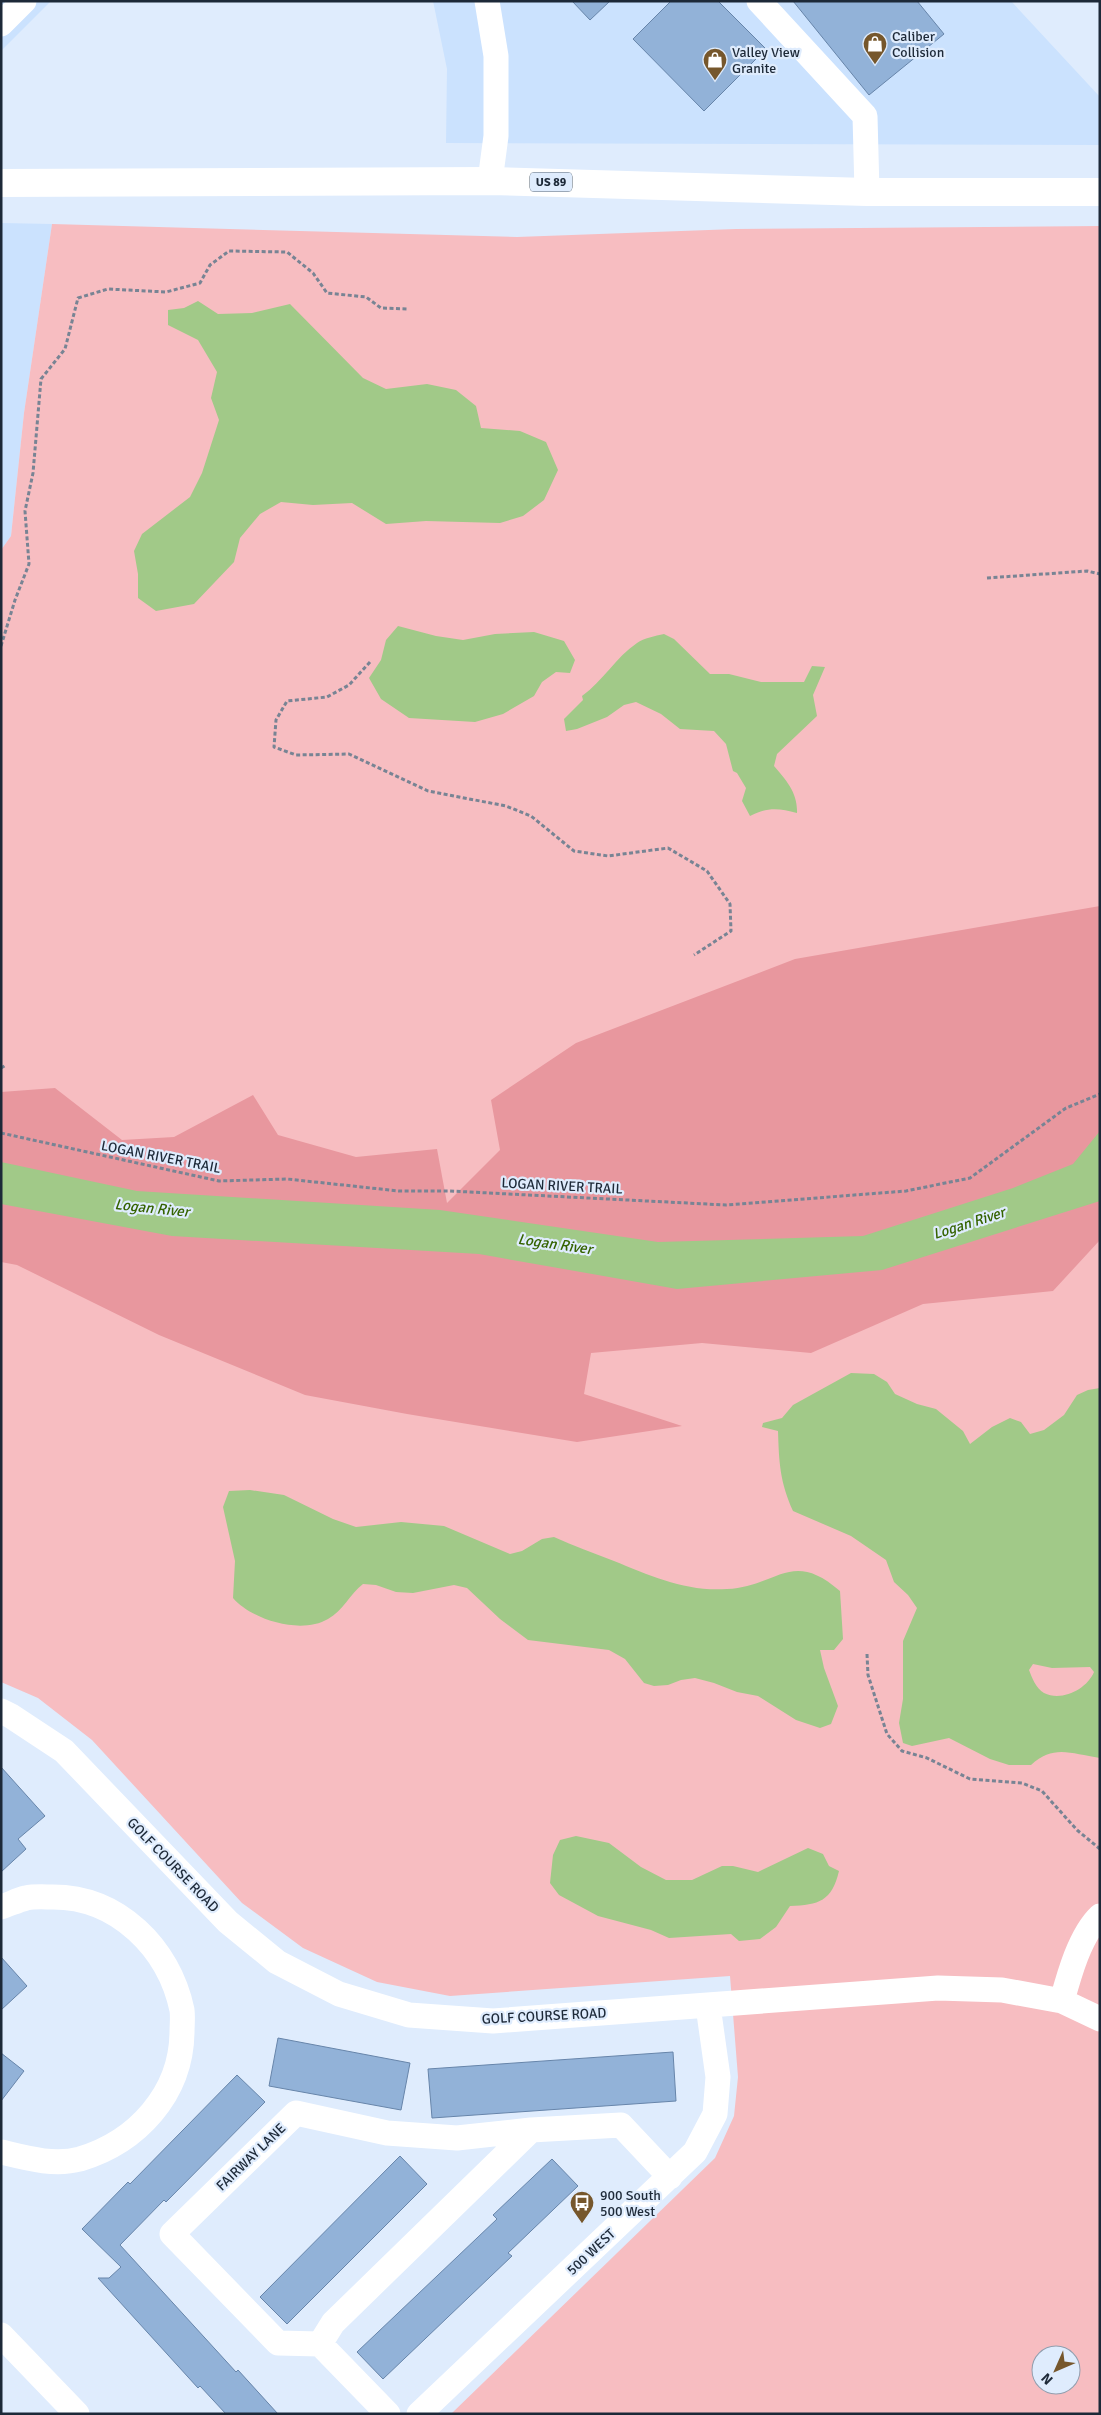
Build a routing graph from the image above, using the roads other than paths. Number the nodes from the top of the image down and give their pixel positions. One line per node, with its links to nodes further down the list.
1 (4, 1): 5 (street)
2 (24, 1): 6 (street)
3 (487, 1): 7 (street)
4 (759, 1): 9 (street)
5 (1, 4)
6 (1, 24)
7 (490, 181): 8 (highway, US 89); 9 (highway, US 89)
8 (1, 184)
9 (867, 192): 10 (highway, US 89)
10 (1100, 192)
11 (1, 1711): 15 (street, GOLF COURSE ROAD)
12 (1, 1907): 18 (street)
13 (1100, 1916): 14 (street)
14 (1062, 2001): 15 (street, GOLF COURSE ROAD); 16 (street, GOLF COURSE ROAD)
15 (708, 2006): 19 (street, 500 WEST)
16 (1100, 2019)
17 (531, 2130): 19 (street, FAIRWAY LANE); 21 (street); 21 (street, FAIRWAY LANE)
18 (1, 2152)
19 (670, 2177): 24 (street, 500 WEST)
20 (1, 2336): 22 (street)
21 (320, 2344): 23 (street)
22 (77, 2414)
23 (388, 2414)
24 (419, 2414)

